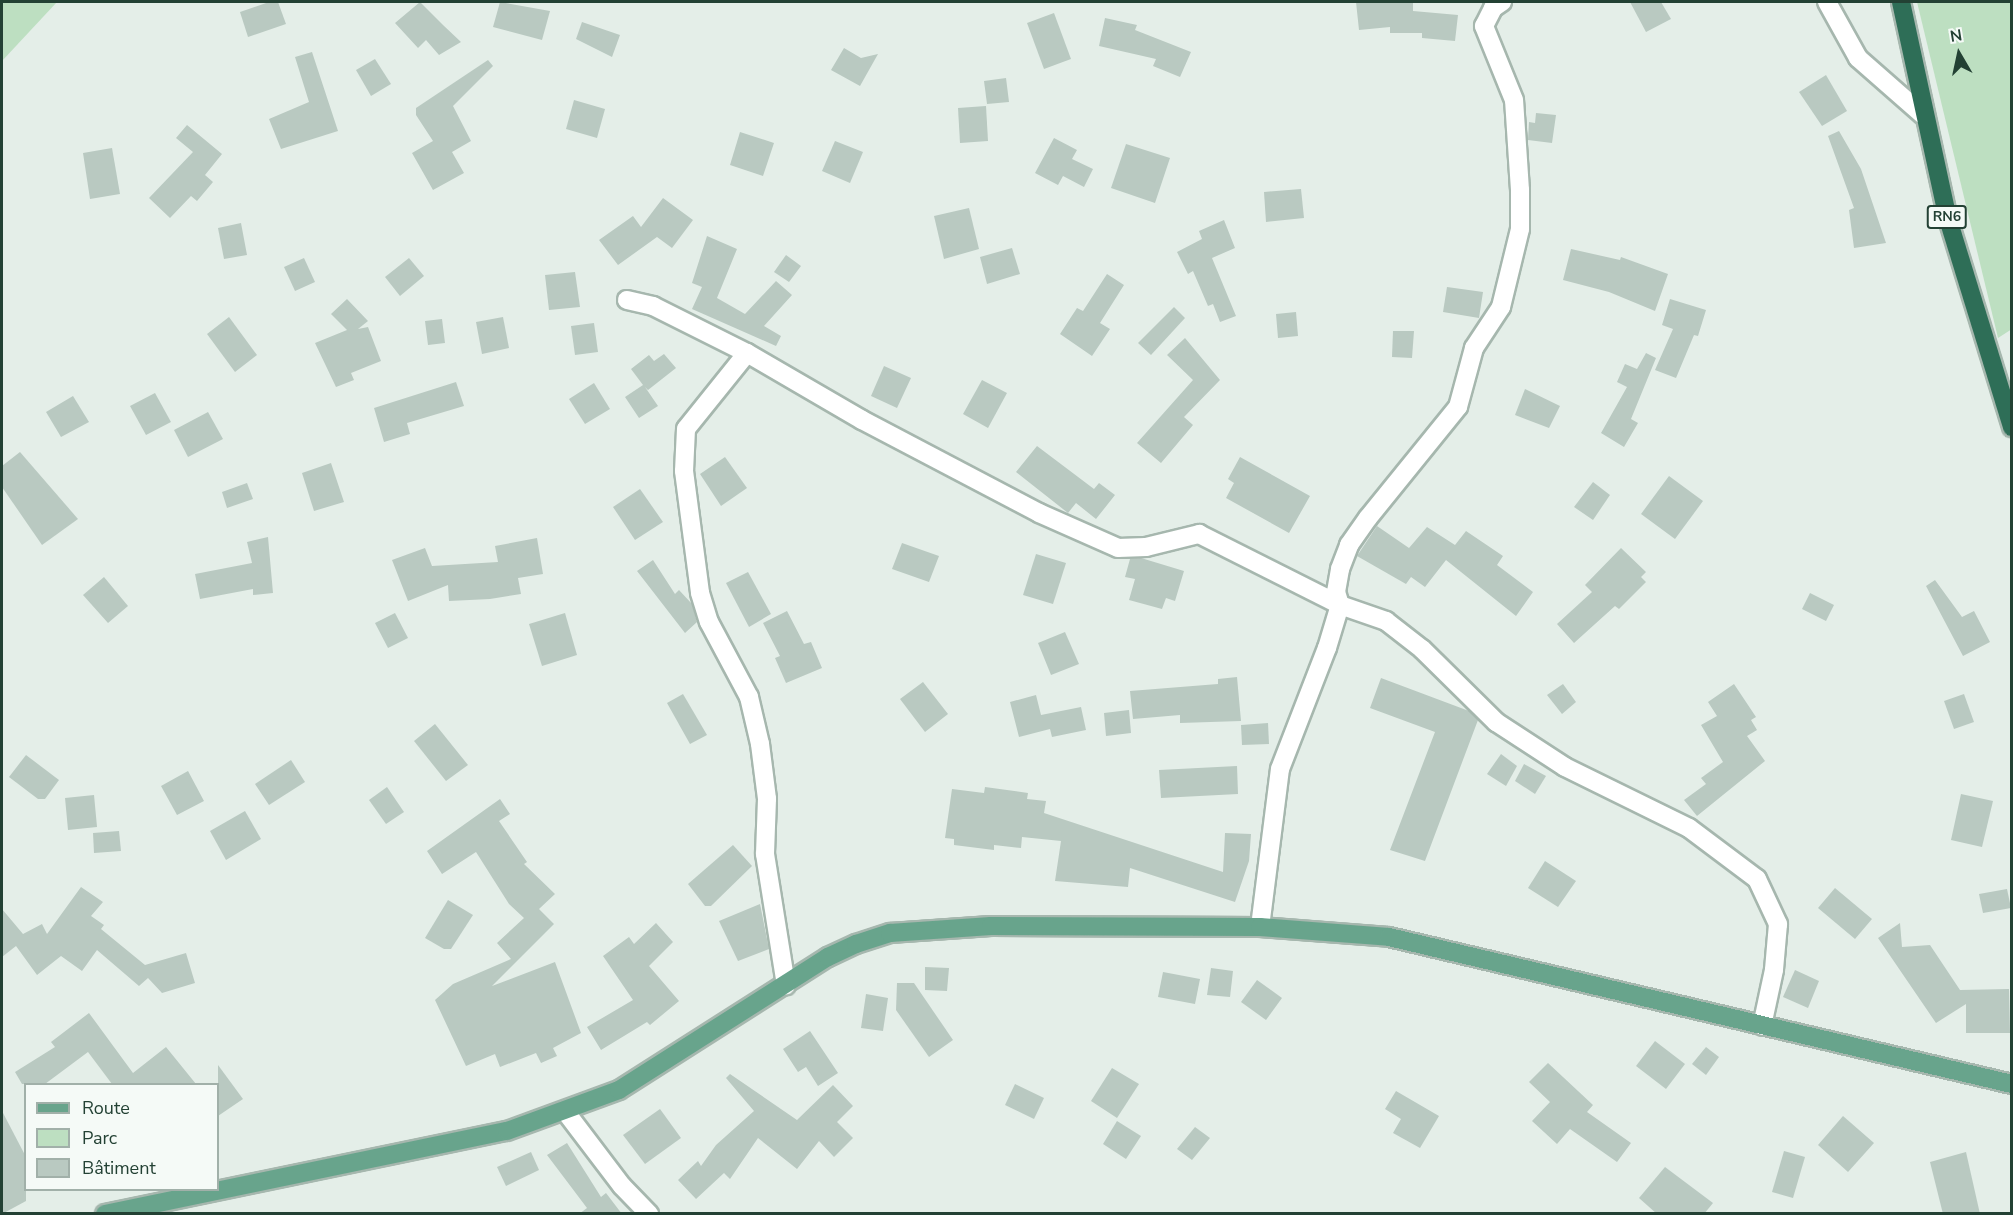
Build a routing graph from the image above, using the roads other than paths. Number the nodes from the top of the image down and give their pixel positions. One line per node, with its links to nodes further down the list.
1 (1502, 2): 8 (street)
2 (1827, 2): 4 (street)
3 (1901, 2): 4 (highway, RN6)
4 (1923, 114): 7 (highway, RN6)
5 (627, 300): 6 (street)
6 (747, 353): 8 (street); 10 (street)
7 (2012, 427)
8 (1340, 605): 9 (street); 11 (street)
9 (1260, 927): 10 (main road); 11 (main road)
10 (786, 985): 13 (main road)
11 (1762, 1026): 12 (main road)
12 (2012, 1084)
13 (565, 1111): 14 (main road); 17 (street)
14 (219, 1190)
15 (216, 1191): 16 (main road)
16 (105, 1214)
17 (649, 1214)

